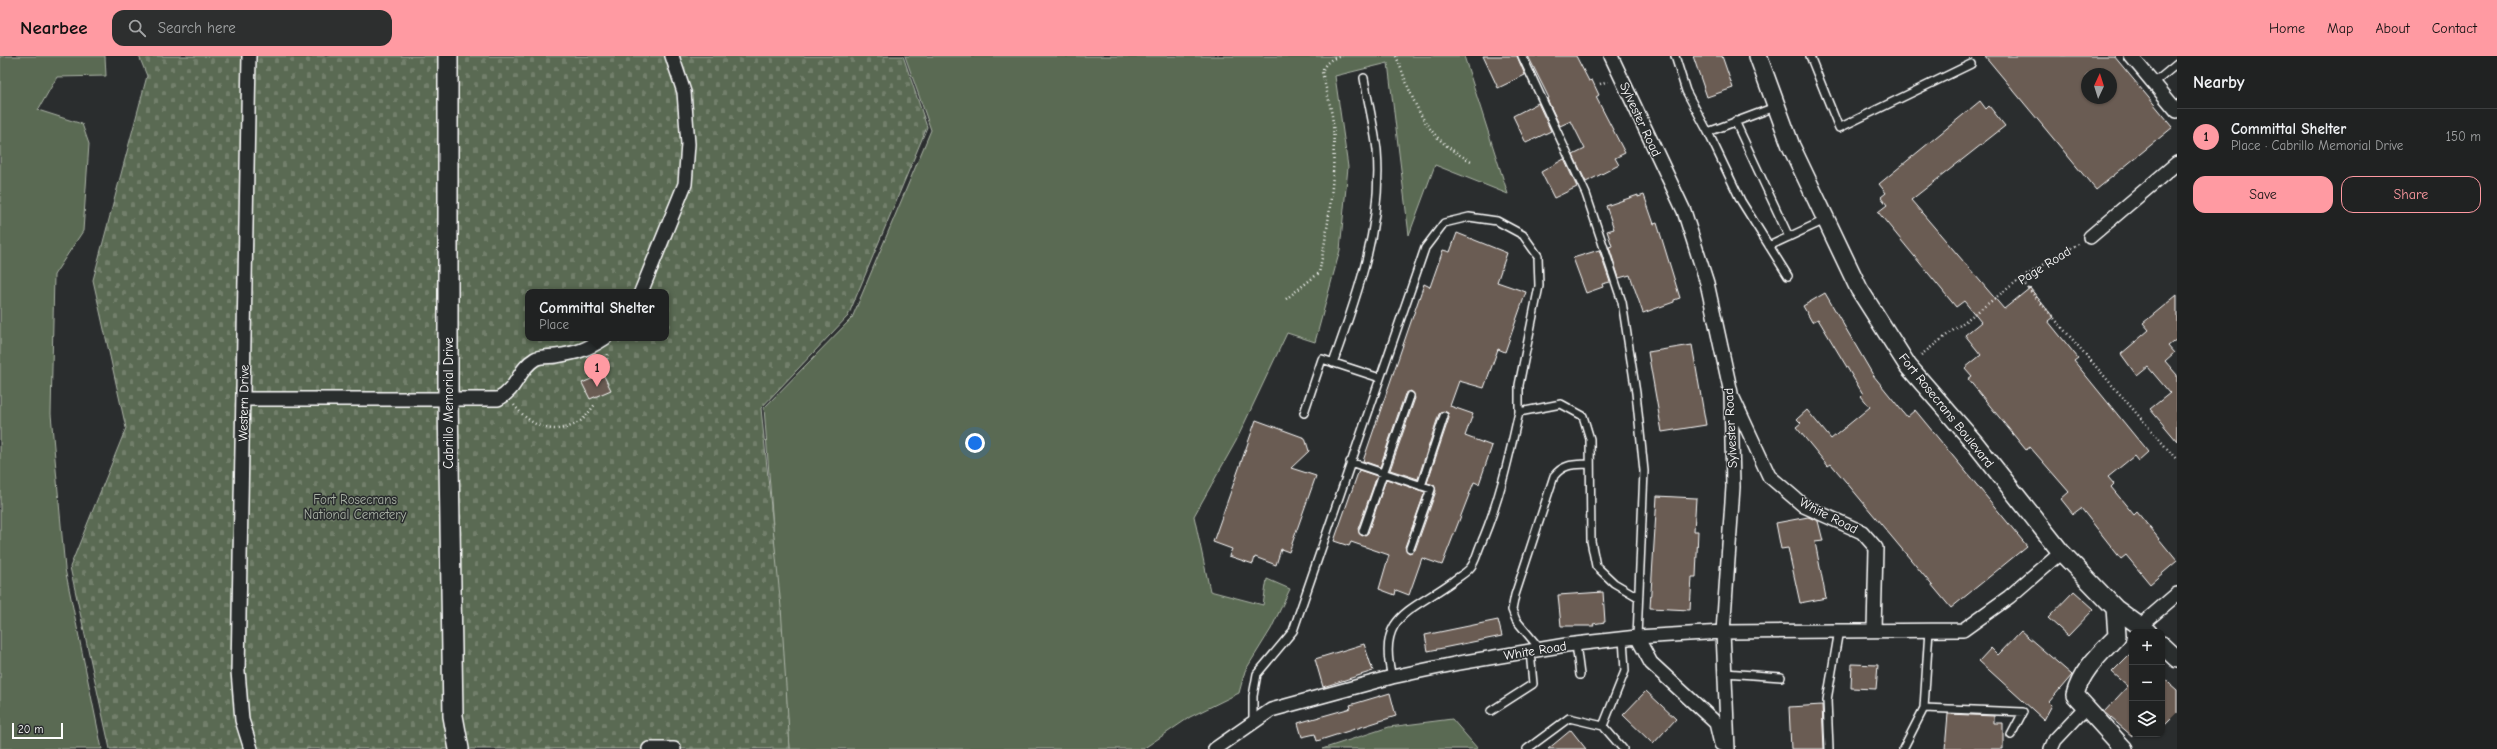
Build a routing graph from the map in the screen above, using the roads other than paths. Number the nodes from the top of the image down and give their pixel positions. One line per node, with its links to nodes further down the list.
1 (250, 56): 30 (street, Western Drive)
2 (448, 56): 31 (main road, Cabrillo Memorial Drive)
3 (672, 56): 24 (street)
4 (1522, 56): 43 (lane)
5 (1611, 56): 28 (street, Sylvester Road)
6 (1675, 56): 17 (lane)
7 (1758, 56): 14 (street, Fort Rosecrans Boulevard)
8 (1810, 56): 10 (lane)
9 (2131, 56): 13 (street)
10 (1971, 64)
11 (2177, 64): 13 (lane)
12 (1364, 78): 26 (lane)
13 (2154, 83): 15 (street)
14 (1775, 107): 16 (lane); 19 (street, Fort Rosecrans Boulevard)
15 (2177, 111)
16 (1735, 121): 17 (lane); 20 (lane)
17 (1708, 132): 22 (lane)
18 (2175, 167): 21 (street)
19 (1826, 220): 20 (lane); 41 (street, Fort Rosecrans Boulevard)
20 (1789, 237): 22 (lane)
21 (2090, 237)
22 (1769, 246): 23 (lane)
23 (1788, 276)
24 (642, 289)
25 (600, 341): 31 (street)
26 (1333, 363): 27 (lane); 32 (lane)
27 (1380, 378): 33 (lane); 35 (lane)
28 (1731, 393): 47 (street, White Road); 49 (street, Sylvester Road)
29 (1410, 396): 37 (lane)
30 (244, 399): 31 (street); 66 (street, Western Drive)
31 (448, 399): 67 (main road, Cabrillo Memorial Drive)
32 (1304, 412)
33 (1519, 412): 36 (lane); 58 (lane)
34 (1444, 416): 38 (lane)
35 (1350, 462): 37 (lane); 63 (lane)
36 (1590, 464): 43 (lane); 54 (lane)
37 (1384, 474): 38 (lane); 39 (lane)
38 (1421, 486): 40 (lane)
39 (1363, 531)
40 (1410, 548)
41 (2061, 552): 44 (street, Fort Rosecrans Boulevard); 48 (street, White Road)
42 (2177, 594): 45 (street)
43 (1638, 597): 50 (lane)
44 (2115, 608): 45 (street, Fort Rosecrans Boulevard); 60 (street)
45 (2144, 629)
46 (1839, 630): 47 (street, White Road); 49 (street, White Road); 75 (lane)
47 (1874, 630): 48 (street, White Road)
48 (1929, 630): 61 (lane)
49 (1723, 632): 50 (street, White Road); 56 (street, Sylvester Road)
50 (1637, 636): 51 (street, White Road); 73 (street)
51 (1623, 638): 52 (street, White Road); 64 (lane)
52 (1576, 644): 54 (street, White Road); 57 (lane)
53 (2165, 648): 55 (street)
54 (1535, 650): 58 (street, White Road); 62 (lane)
55 (2177, 659)
56 (1725, 673): 59 (lane); 74 (street, Sylvester Road)
57 (1580, 676)
58 (1392, 677): 63 (street, White Road)
59 (1781, 677)
60 (2086, 707): 77 (street); 78 (street)
61 (1924, 708): 65 (lane); 76 (lane)
62 (1491, 711)
63 (1253, 722): 70 (street, White Road)
64 (1603, 726): 71 (lane); 72 (lane)
65 (2011, 735)
66 (251, 749)
67 (459, 749)
68 (649, 749): 69 (street)
69 (674, 749)
70 (1215, 749)
71 (1526, 749)
72 (1623, 749)
73 (1723, 749)
74 (1728, 749)
75 (1829, 749)
76 (1903, 749)
77 (2051, 749)
78 (2124, 749)

